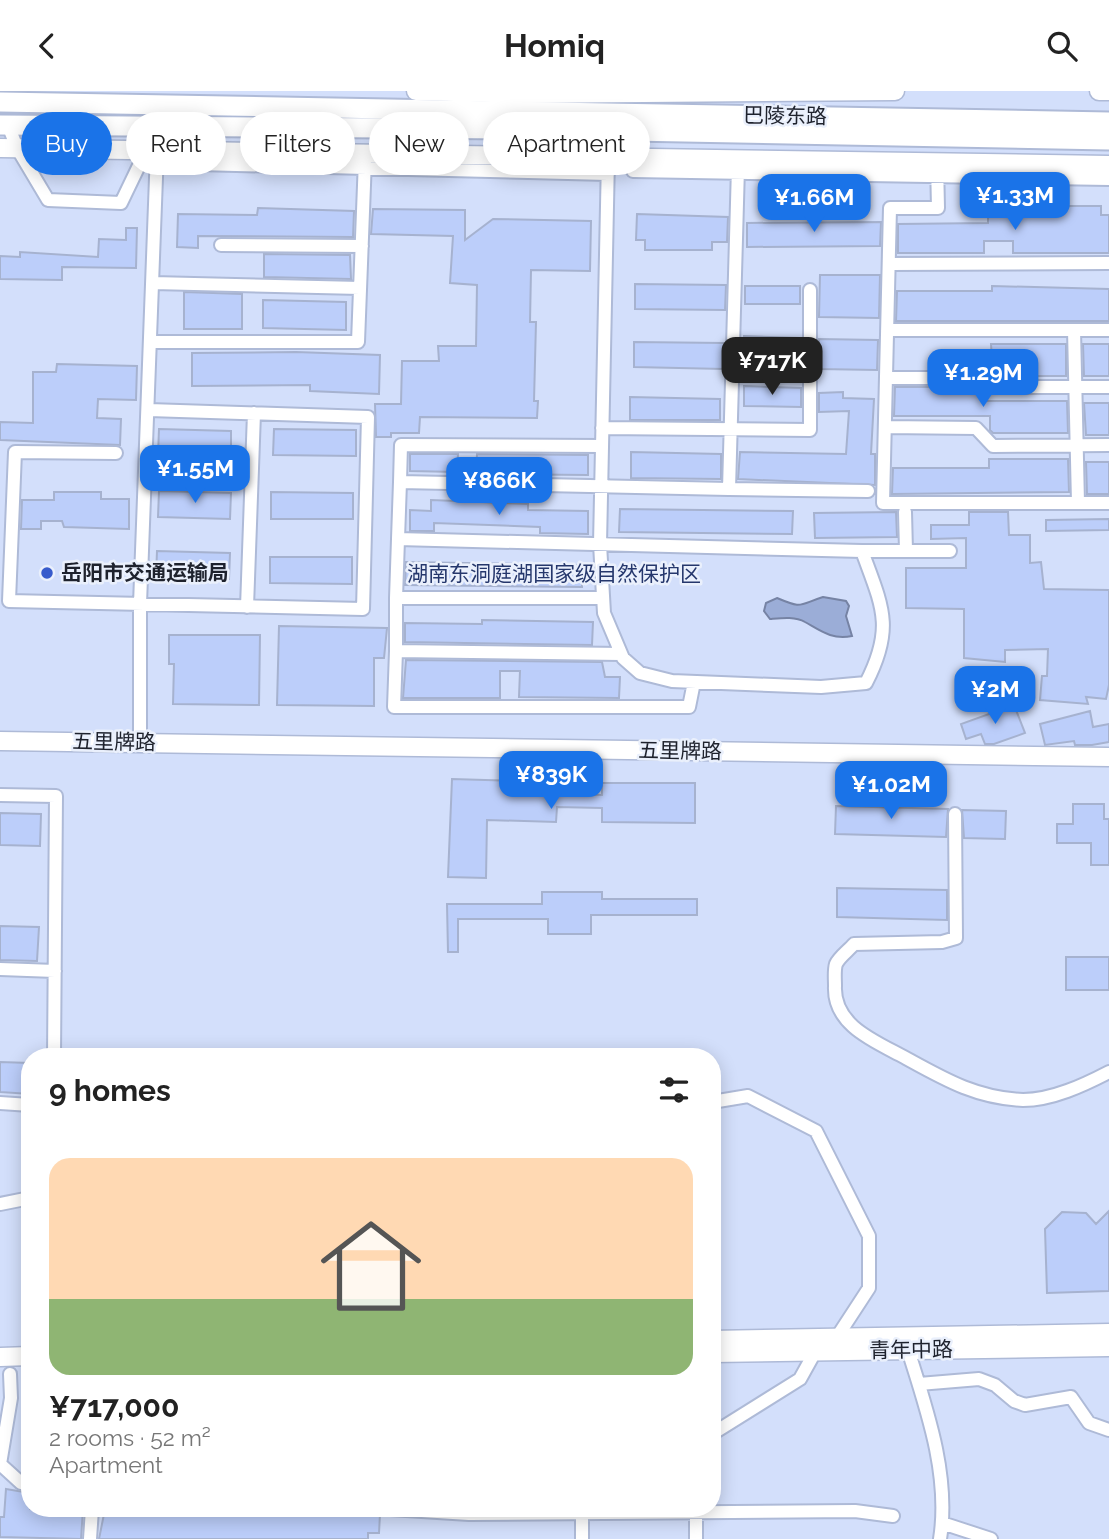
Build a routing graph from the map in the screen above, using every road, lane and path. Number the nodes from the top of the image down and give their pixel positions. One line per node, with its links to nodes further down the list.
1 (416, 91): 5 (main road)
2 (895, 91): 5 (main road)
3 (1099, 91): 4 (main road)
4 (1109, 91)
5 (524, 92)
6 (0, 102): 7 (main road, 巴陵东路)
7 (1109, 122)
8 (4, 125): 9 (main road, 巴陵东路); 12 (street)
9 (126, 127)
10 (226, 128): 11 (main road, 巴陵东路)
11 (1109, 141)
12 (8, 148): 13 (main road); 22 (street)
13 (126, 154)
14 (226, 157): 16 (main road)
15 (738, 160): 17 (main road); 19 (main road); 43 (street)
16 (365, 161): 18 (main road); 27 (street)
17 (937, 162): 20 (main road); 29 (street)
18 (483, 163)
19 (650, 164)
20 (1109, 165)
21 (650, 171): 25 (street)
22 (140, 175)
23 (153, 175): 30 (street)
24 (608, 175): 41 (street)
25 (1109, 179)
26 (221, 244): 27 (street)
27 (362, 246): 31 (street)
28 (1109, 263): 29 (street)
29 (889, 264): 33 (street)
30 (153, 283): 31 (street); 36 (street)
31 (360, 288): 36 (street)
32 (810, 290): 43 (street)
33 (887, 330): 34 (street); 37 (street)
34 (1074, 330): 35 (street); 51 (street)
35 (1109, 330)
36 (151, 342): 39 (street)
37 (886, 378): 38 (street); 42 (street)
38 (1109, 387)
39 (149, 410): 40 (street); 61 (street)
40 (254, 413): 62 (street); 62 (street)
41 (602, 428): 43 (street); 45 (street)
42 (885, 428): 44 (street); 51 (street)
43 (731, 429): 49 (street)
44 (1109, 445)
45 (602, 446): 47 (street); 48 (street)
46 (116, 453): 61 (street)
47 (400, 482): 48 (street); 54 (street)
48 (600, 487): 49 (street); 55 (street)
49 (729, 489): 50 (street)
50 (868, 491)
51 (1078, 503): 52 (street)
52 (1109, 503)
53 (905, 512): 57 (street)
54 (398, 539): 55 (street); 59 (street)
55 (600, 544): 56 (street); 60 (street)
56 (862, 551): 57 (street); 65 (street)
57 (906, 551): 58 (street)
58 (950, 551)
59 (396, 598): 60 (street); 63 (street)
60 (603, 598): 64 (street)
61 (140, 604): 62 (street); 67 (street)
62 (247, 607)
63 (396, 651): 64 (street); 65 (street)
64 (621, 654): 65 (street)
65 (694, 682)
66 (0, 741): 67 (main road, 五里牌路)
67 (140, 743): 69 (main road, 五里牌路)
68 (0, 752): 70 (main road, 五里牌路)
69 (1109, 757)
70 (1109, 767)
71 (0, 795): 74 (street)
72 (955, 814): 76 (street)
73 (0, 969): 74 (street)
74 (55, 971): 75 (street)
75 (54, 1048)
76 (1109, 1072)
77 (721, 1100): 83 (street)
78 (0, 1104): 79 (street)
79 (21, 1105)
80 (21, 1200): 81 (street)
81 (0, 1204)
82 (1109, 1333): 83 (main road)
83 (837, 1337): 84 (main road)
84 (721, 1340)
85 (1109, 1347): 86 (main road, 青年中路)
86 (908, 1350): 87 (main road, 青年中路); 92 (street)
87 (816, 1352): 88 (main road, 青年中路); 94 (street)
88 (721, 1353)
89 (21, 1356): 90 (main road)
90 (0, 1357)
91 (5, 1370): 93 (street)
92 (919, 1384): 95 (street); 102 (street)
93 (4, 1417): 96 (street)
94 (721, 1428)
95 (1109, 1430)
96 (21, 1483)
97 (721, 1512): 98 (street)
98 (894, 1516)
99 (91, 1517): 103 (street)
100 (582, 1517): 104 (street)
101 (696, 1517): 105 (street)
102 (942, 1523): 106 (street); 107 (street)
103 (90, 1539)
104 (582, 1539)
105 (696, 1539)
106 (940, 1539)
107 (991, 1539)

